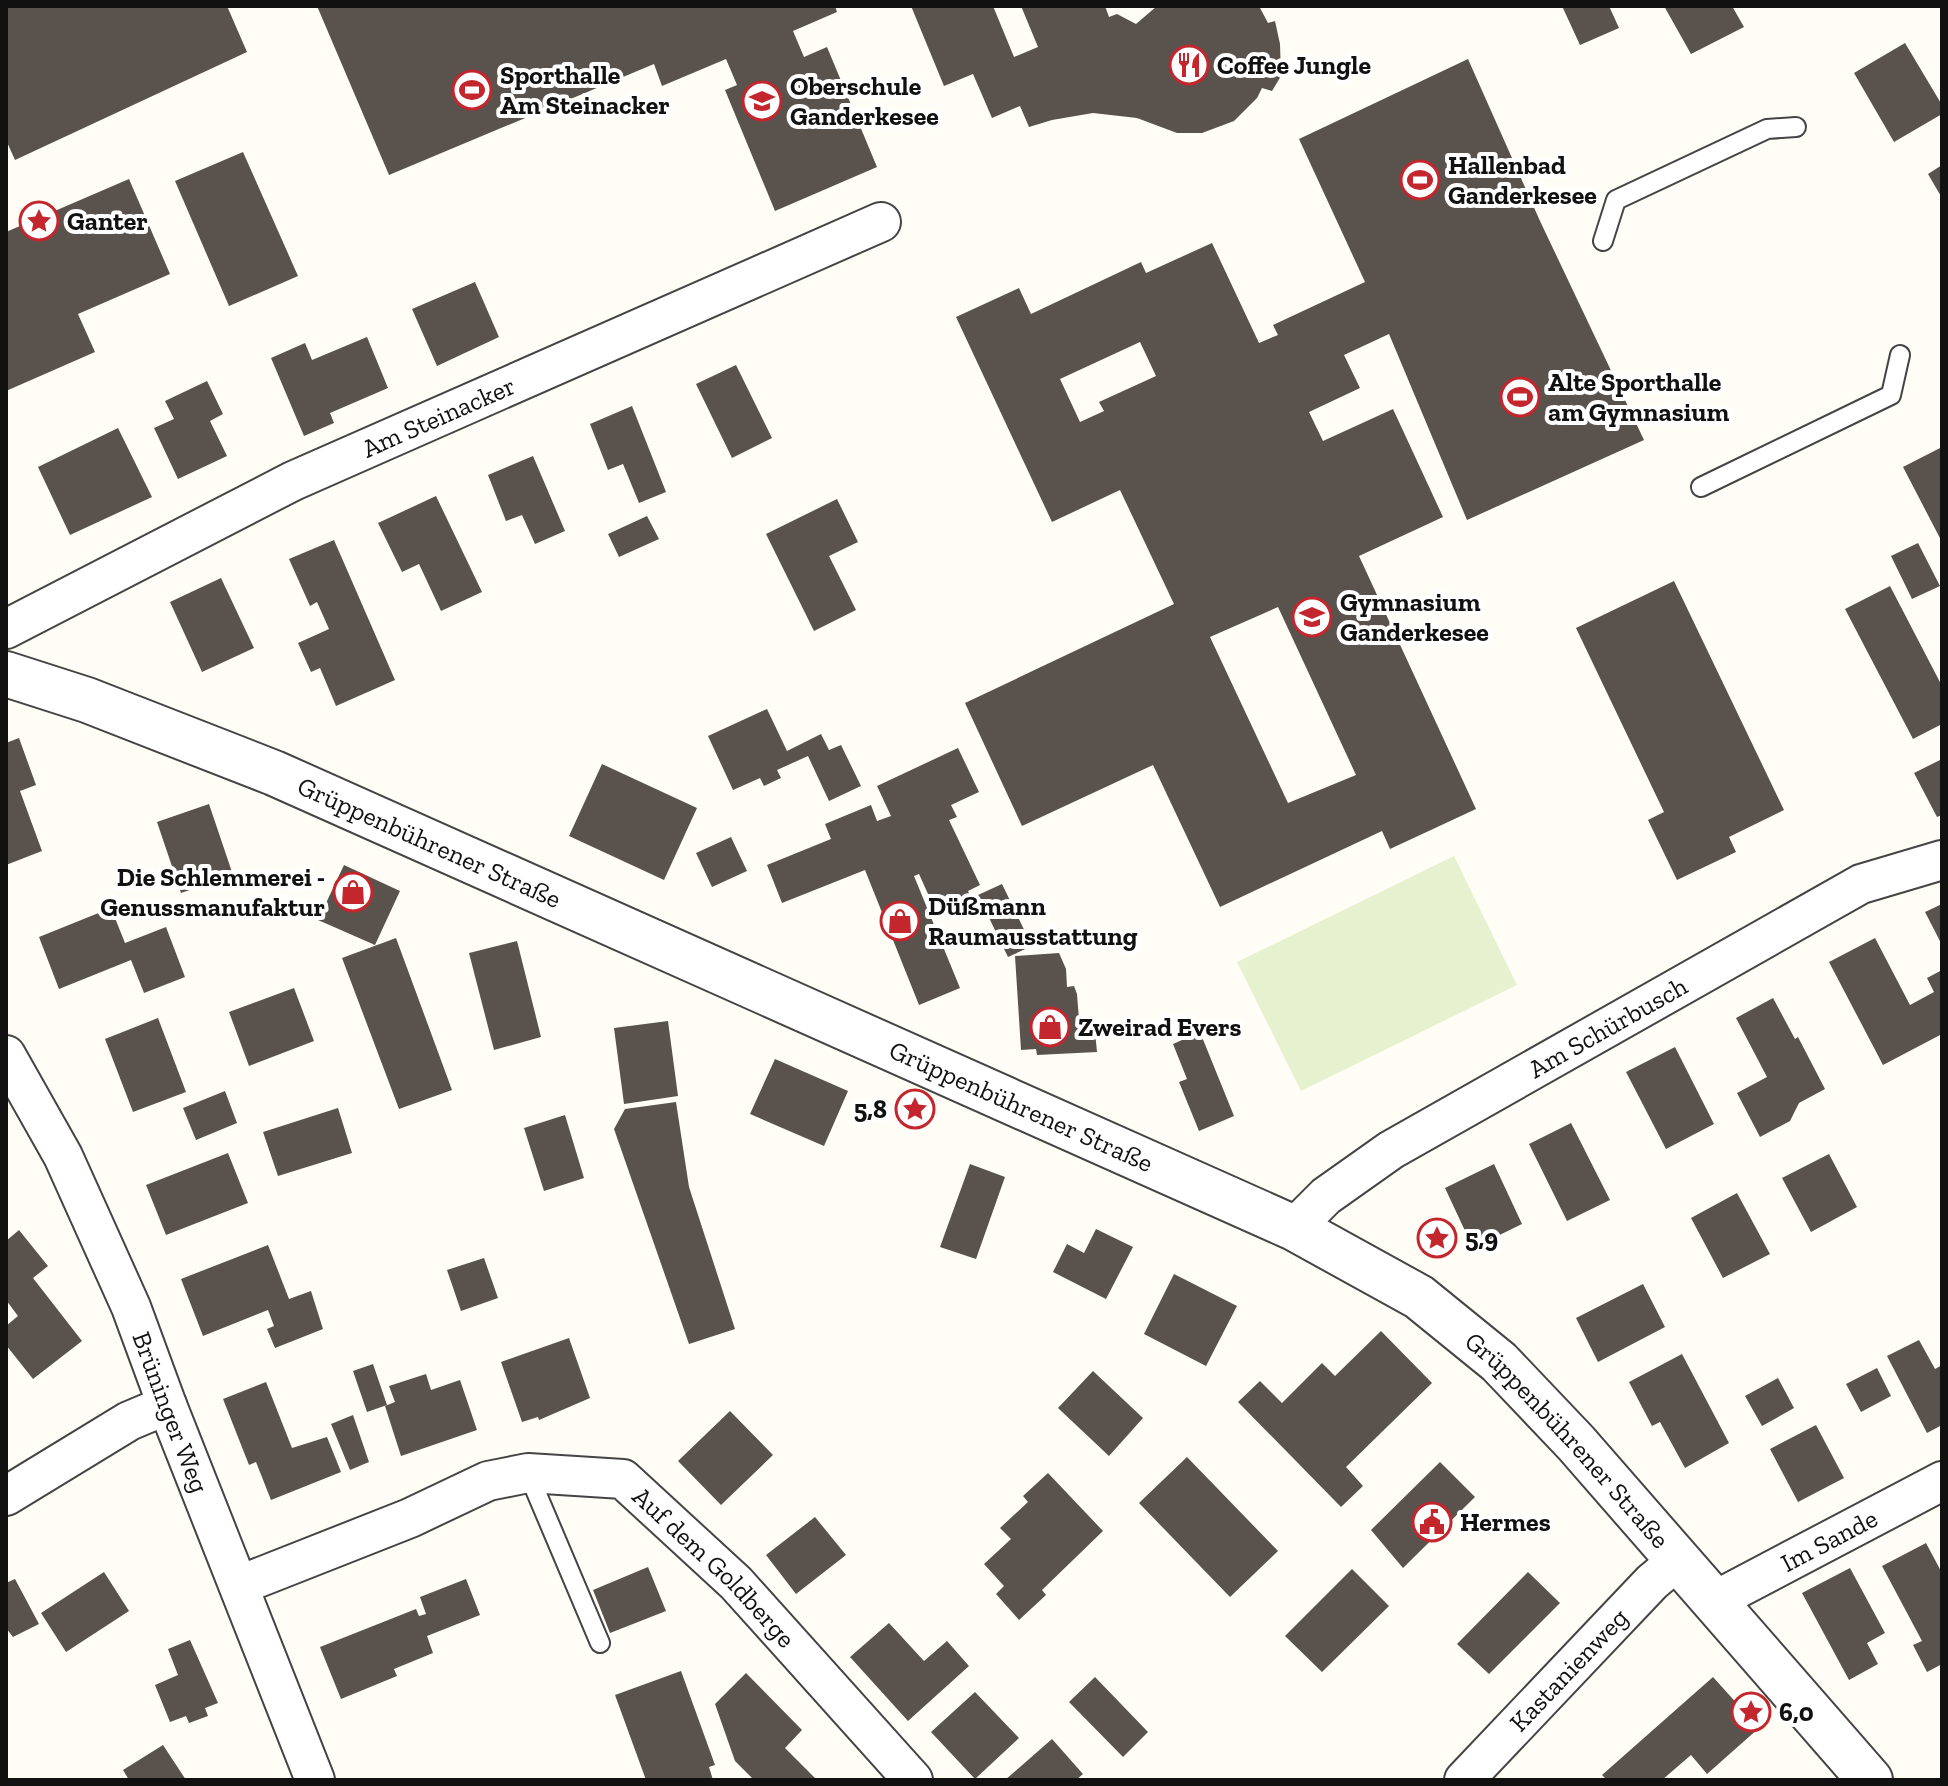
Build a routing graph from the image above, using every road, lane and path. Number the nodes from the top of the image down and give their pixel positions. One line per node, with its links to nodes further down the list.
1 (1796, 127): 3 (lane)
2 (881, 222): 6 (street, Am Steinacker)
3 (1603, 241)
4 (1900, 355): 5 (lane)
5 (1701, 487)
6 (6, 629)
7 (6, 674): 10 (street, Grüppenbührener Straße)
8 (1942, 860): 10 (street, Am Schürbusch)
9 (6, 1055): 11 (street, Brüninger Weg)
10 (1294, 1228): 15 (street, Grüppenbührener Straße)
11 (167, 1405): 14 (street); 16 (street, Brüninger Weg)
12 (528, 1473): 16 (street, Auf dem Goldberge); 18 (lane); 20 (street, Auf dem Goldberge)
13 (1942, 1481): 17 (street, Im Sande)
14 (6, 1496)
15 (1677, 1561): 17 (street, Grüppenbührener Straße); 21 (street, Kastanienweg)
16 (240, 1585): 19 (street, Brüninger Weg)
17 (1714, 1601): 22 (street, Grüppenbührener Straße)
18 (600, 1643)
19 (315, 1780)
20 (913, 1780)
21 (1464, 1780)
22 (1870, 1780)

